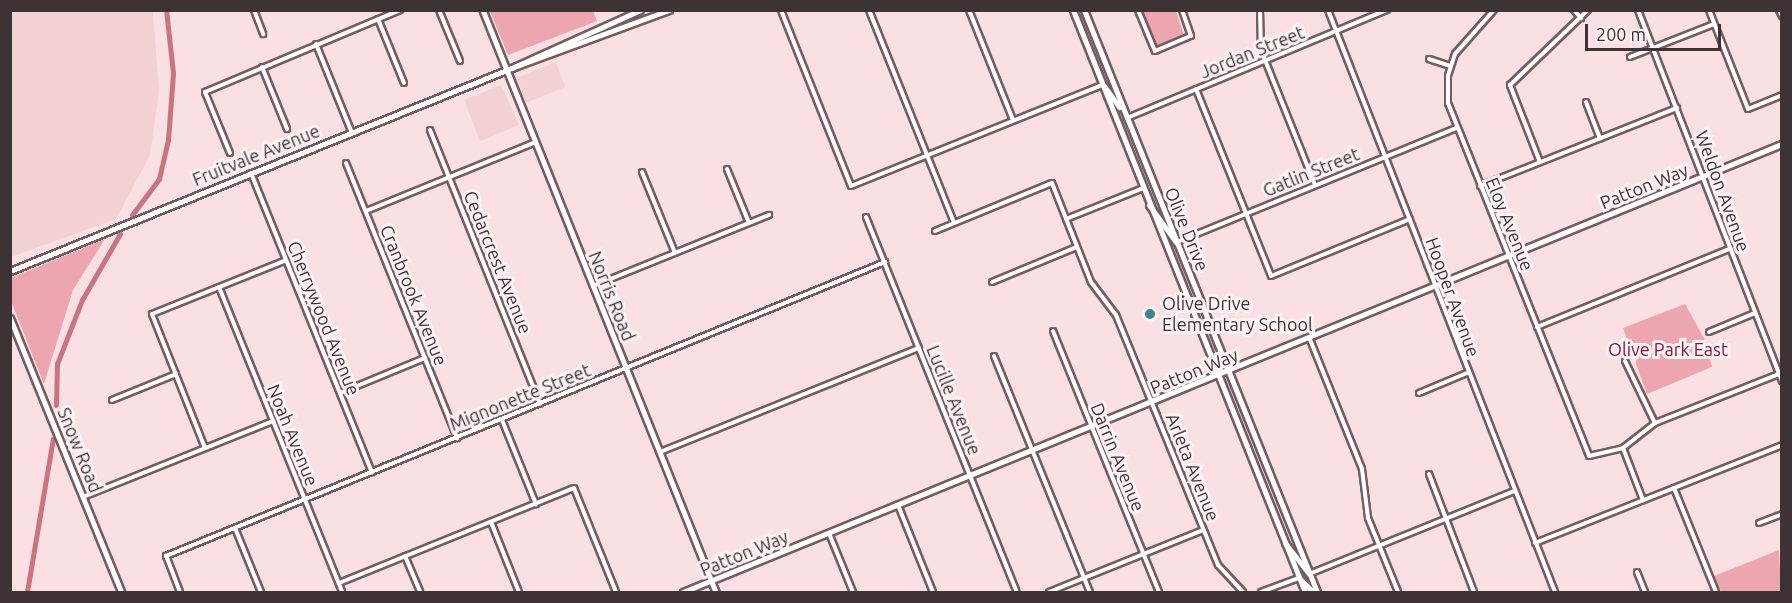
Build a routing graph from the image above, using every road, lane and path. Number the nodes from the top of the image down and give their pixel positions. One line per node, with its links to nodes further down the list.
1 (254, 10): 32 (street)
2 (400, 10): 27 (street)
3 (439, 10): 37 (street)
4 (483, 10): 42 (street, Norris Road)
5 (640, 10): 28 (main road, Fruitvale Avenue)
6 (669, 10): 30 (main road, Fruitvale Avenue)
7 (781, 10): 59 (street)
8 (869, 10): 59 (street)
9 (969, 10): 50 (street)
10 (1073, 10): 44 (main road, Olive Drive)
11 (1084, 10): 49 (main road, Olive Drive)
12 (1138, 10): 13 (street)
13 (1182, 10)
14 (1260, 10): 38 (street)
15 (1328, 10): 31 (street, Hooper Avenue)
16 (1387, 10): 31 (street, Jordan Street)
17 (1484, 10): 24 (street)
18 (1494, 10): 24 (street, Eloy Avenue)
19 (1574, 10): 26 (street)
20 (1588, 10): 26 (street)
21 (1638, 10): 34 (street, Weldon Avenue)
22 (1709, 10): 29 (street)
23 (1779, 10): 25 (street)
24 (1489, 15): 39 (street, Eloy Avenue)
25 (1782, 16)
26 (1581, 18): 61 (street)
27 (378, 19): 33 (street); 43 (street)
28 (615, 21): 30 (main road); 41 (main road, Fruitvale Avenue)
29 (1714, 24): 34 (street); 46 (street)
30 (619, 30): 41 (main road, Fruitvale Avenue)
31 (1335, 33): 38 (street, Jordan Street); 60 (street, Hooper Avenue)
32 (263, 34)
33 (316, 44): 40 (street); 54 (street)
34 (1653, 48): 35 (street); 48 (street, Weldon Avenue)
35 (1630, 57)
36 (1429, 59): 39 (street)
37 (460, 61)
38 (1265, 61): 45 (street, Jordan Street); 68 (street)
39 (1450, 66): 51 (street, Eloy Avenue)
40 (262, 67): 52 (street); 58 (street)
41 (514, 67): 42 (main road, Fruitvale Avenue)
42 (507, 70): 54 (main road, Fruitvale Avenue); 56 (street, Norris Road)
43 (404, 83)
44 (1102, 85): 49 (main road); 50 (street); 70 (main road, Olive Drive)
45 (1196, 89): 49 (street, Jordan Street); 73 (street)
46 (1782, 95)
47 (1586, 102): 55 (street)
48 (1677, 108): 55 (street); 67 (street, Weldon Avenue)
49 (1127, 118): 81 (main road, Olive Drive)
50 (1013, 120): 59 (street)
51 (1457, 128): 60 (street, Gatlin Street); 69 (street, Eloy Avenue)
52 (287, 129)
53 (430, 130): 66 (street, Cedarcrest Avenue)
54 (352, 133): 65 (main road, Fruitvale Avenue)
55 (1600, 138): 61 (street)
56 (536, 142): 66 (street); 90 (street, Norris Road)
57 (1782, 144): 67 (street, Patton Way)
58 (230, 153)
59 (927, 155): 79 (street)
60 (1384, 157): 68 (street, Gatlin Street); 77 (street, Hooper Avenue)
61 (1540, 162): 69 (street)
62 (346, 163): 72 (street, Cranbrook Avenue)
63 (728, 168): 78 (street)
64 (642, 172): 84 (street)
65 (251, 173): 86 (street, Cherrywood Avenue); 88 (main road, Fruitvale Avenue)
66 (449, 177): 72 (street); 114 (street, Cedarcrest Avenue)
67 (1701, 177): 83 (street, Weldon Avenue); 85 (street, Patton Way)
68 (1315, 185): 73 (street, Gatlin Street)
69 (1480, 186): 85 (street, Eloy Avenue)
70 (1143, 188): 71 (main road, Olive Drive); 76 (street)
71 (1149, 205): 81 (main road); 108 (main road, Olive Drive)
72 (366, 211): 101 (street, Cranbrook Avenue)
73 (1245, 213): 77 (street); 81 (street, Gatlin Street)
74 (769, 215): 78 (street)
75 (866, 217): 87 (street, Lucille Avenue)
76 (1066, 219): 79 (street, Arleta Avenue); 82 (street, Arleta Avenue)
77 (1410, 219): 92 (street, Hooper Avenue)
78 (749, 223): 84 (street)
79 (954, 223): 80 (street)
80 (934, 231)
81 (1176, 242): 104 (main road, Olive Drive)
82 (1077, 247): 89 (street); 113 (street, Arleta Avenue)
83 (1729, 249): 93 (street, Weldon Avenue); 95 (street)
84 (675, 253): 90 (street)
85 (1508, 256): 92 (street, Patton Way); 95 (street, Eloy Avenue)
86 (286, 260): 91 (street); 110 (street, Cherrywood Avenue)
87 (885, 262): 99 (street, Lucille Avenue); 103 (street, Mignonette Street)
88 (10, 271)
89 (992, 282)
90 (593, 286): 103 (street, Norris Road)
91 (219, 287): 107 (street); 116 (street, Noah Avenue)
92 (1432, 287): 98 (street, Patton Way); 105 (street, Hooper Avenue)
93 (1755, 313): 97 (street); 106 (street, Weldon Avenue)
94 (10, 318): 130 (main road, Snow Road)
95 (1537, 327): 122 (street, Eloy Avenue)
96 (1053, 331): 118 (street, Darrin Avenue)
97 (1709, 332)
98 (1310, 337): 104 (street, Patton Way); 144 (street)
99 (919, 348): 124 (street); 127 (street, Lucille Avenue)
100 (994, 356): 123 (street)
101 (425, 358): 110 (street); 119 (street, Cranbrook Avenue)
102 (1625, 361): 117 (street)
103 (626, 367): 114 (street, Mignonette Street); 124 (street, Norris Road)
104 (1228, 372): 108 (street, Patton Way); 148 (main road, Olive Drive)
105 (1467, 373): 111 (street); 129 (street, Hooper Avenue)
106 (1779, 374): 109 (street, Weldon Avenue); 117 (street)
107 (176, 375): 112 (street); 121 (street)
108 (1218, 377): 113 (street, Patton Way); 142 (main road, Olive Drive)
109 (1782, 381)
110 (340, 393): 125 (street, Cherrywood Avenue)
111 (1419, 393)
112 (112, 400)
113 (1152, 402): 118 (street, Patton Way); 140 (street, Arleta Avenue)
114 (540, 404): 115 (street, Mignonette Street)
115 (502, 420): 119 (street, Mignonette Street); 133 (street)
116 (273, 421): 121 (street); 131 (street, Noah Avenue)
117 (1655, 423): 122 (street)
118 (1092, 427): 123 (street, Patton Way); 145 (street, Darrin Avenue)
119 (457, 438): 125 (street, Mignonette Street)
120 (1782, 445): 128 (street)
121 (205, 448): 130 (street)
122 (1623, 448): 132 (street)
123 (1033, 451): 127 (street, Patton Way); 149 (street)
124 (660, 452): 151 (street, Norris Road)
125 (372, 472): 131 (street, Mignonette Street)
126 (1429, 474): 136 (street)
127 (970, 476): 134 (street, Patton Way); 164 (street, Lucille Avenue)
128 (1674, 488): 132 (street); 176 (street)
129 (1514, 490): 136 (street); 143 (street, Hooper Avenue)
130 (83, 497): 153 (main road, Snow Road)
131 (305, 500): 139 (street, Mignonette Street); 152 (street, Noah Avenue)
132 (1643, 500): 143 (street)
133 (536, 504): 137 (street); 159 (street)
134 (898, 506): 141 (street, Patton Way); 163 (street)
135 (1782, 514): 138 (street)
136 (1444, 519): 144 (street); 173 (street)
137 (490, 522): 146 (street); 158 (street)
138 (1759, 523)
139 (235, 528): 154 (street, Mignonette Street); 155 (street)
140 (1203, 530): 145 (street); 168 (street, Arleta Avenue)
141 (829, 533): 151 (street, Patton Way); 162 (street)
142 (1285, 543): 148 (main road); 150 (main road, Olive Drive)
143 (1535, 543): 174 (street, Hooper Avenue)
144 (1378, 545): 148 (street); 172 (street)
145 (1144, 554): 149 (street); 167 (street, Darrin Avenue)
146 (405, 556): 152 (street); 157 (street)
147 (1637, 572): 175 (street)
148 (1309, 574): 171 (main road, Olive Drive)
149 (1084, 578): 165 (street); 166 (street)
150 (1299, 578): 169 (street); 170 (main road, Olive Drive); 171 (main road)
151 (712, 581): 160 (street, Patton Way); 161 (street, Norris Road)
152 (339, 583): 156 (street, Noah Avenue)
153 (121, 592)
154 (180, 592)
155 (261, 592)
156 (342, 592)
157 (420, 592)
158 (519, 592)
159 (616, 592)
160 (683, 592)
161 (716, 592)
162 (853, 592)
163 (933, 592)
164 (1017, 592)
165 (1049, 592)
166 (1090, 592)
167 (1159, 592)
168 (1243, 592)
169 (1261, 592)
170 (1305, 592)
171 (1315, 592)
172 (1398, 592)
173 (1474, 592)
174 (1555, 592)
175 (1645, 592)
176 (1716, 592)

